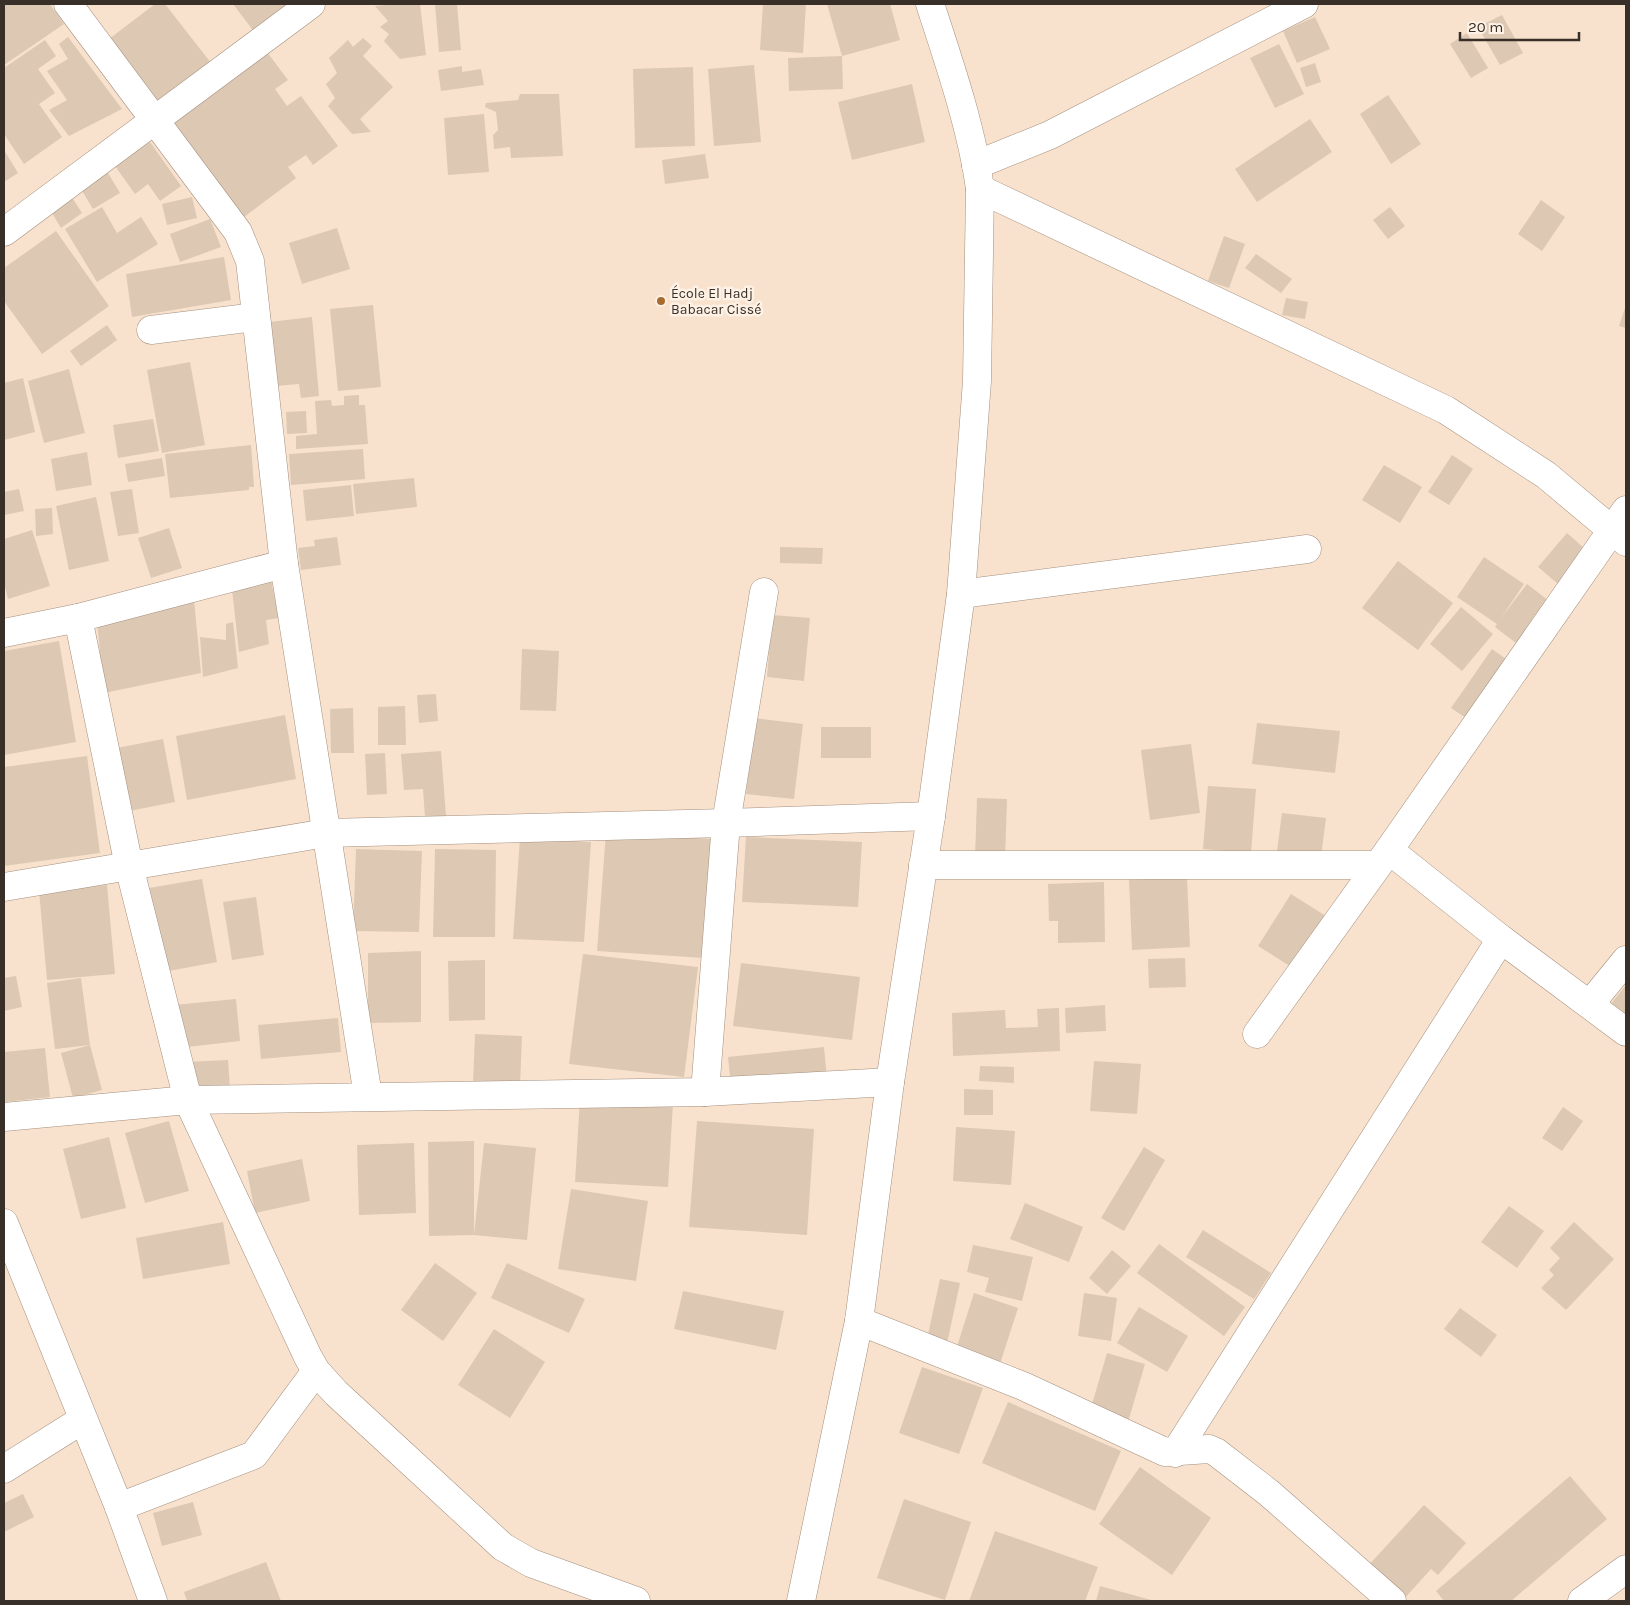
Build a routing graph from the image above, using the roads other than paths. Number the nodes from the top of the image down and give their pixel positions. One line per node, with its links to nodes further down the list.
1 (68, 4): 5 (street)
2 (311, 4): 5 (street)
3 (930, 4): 6 (street)
4 (1304, 4): 6 (street)
5 (154, 120): 7 (street); 8 (street)
6 (978, 177): 10 (street); 14 (street)
7 (4, 232)
8 (256, 317): 9 (street); 12 (street)
9 (152, 330)
10 (1621, 527): 20 (street)
11 (1307, 549): 14 (street)
12 (284, 564): 15 (street); 19 (street)
13 (764, 592): 18 (street)
14 (961, 594): 17 (street)
15 (78, 618): 16 (street); 22 (street)
16 (4, 632)
17 (931, 816): 18 (street); 21 (street)
18 (726, 823): 19 (street); 30 (street)
19 (326, 833): 22 (street); 31 (street)
20 (1383, 857): 21 (street); 24 (street); 28 (street)
21 (923, 865): 29 (street)
22 (129, 866): 23 (street); 32 (street)
23 (4, 887)
24 (1501, 939): 26 (street); 38 (street)
25 (1626, 960): 26 (street)
26 (1590, 1004): 27 (street)
27 (1626, 1032)
28 (1257, 1034)
29 (890, 1082): 30 (street); 35 (street)
30 (705, 1092): 31 (street)
31 (368, 1096): 32 (street)
32 (188, 1100): 33 (street); 36 (street)
33 (4, 1117)
34 (4, 1223): 37 (street)
35 (859, 1321): 38 (street); 44 (street)
36 (316, 1370): 40 (street); 43 (street)
37 (82, 1420): 39 (street); 40 (street)
38 (1175, 1452): 45 (street)
39 (4, 1469)
40 (119, 1507): 42 (street)
41 (1626, 1569): 46 (street)
42 (153, 1601)
43 (636, 1601)
44 (801, 1601)
45 (1392, 1601)
46 (1582, 1601)

